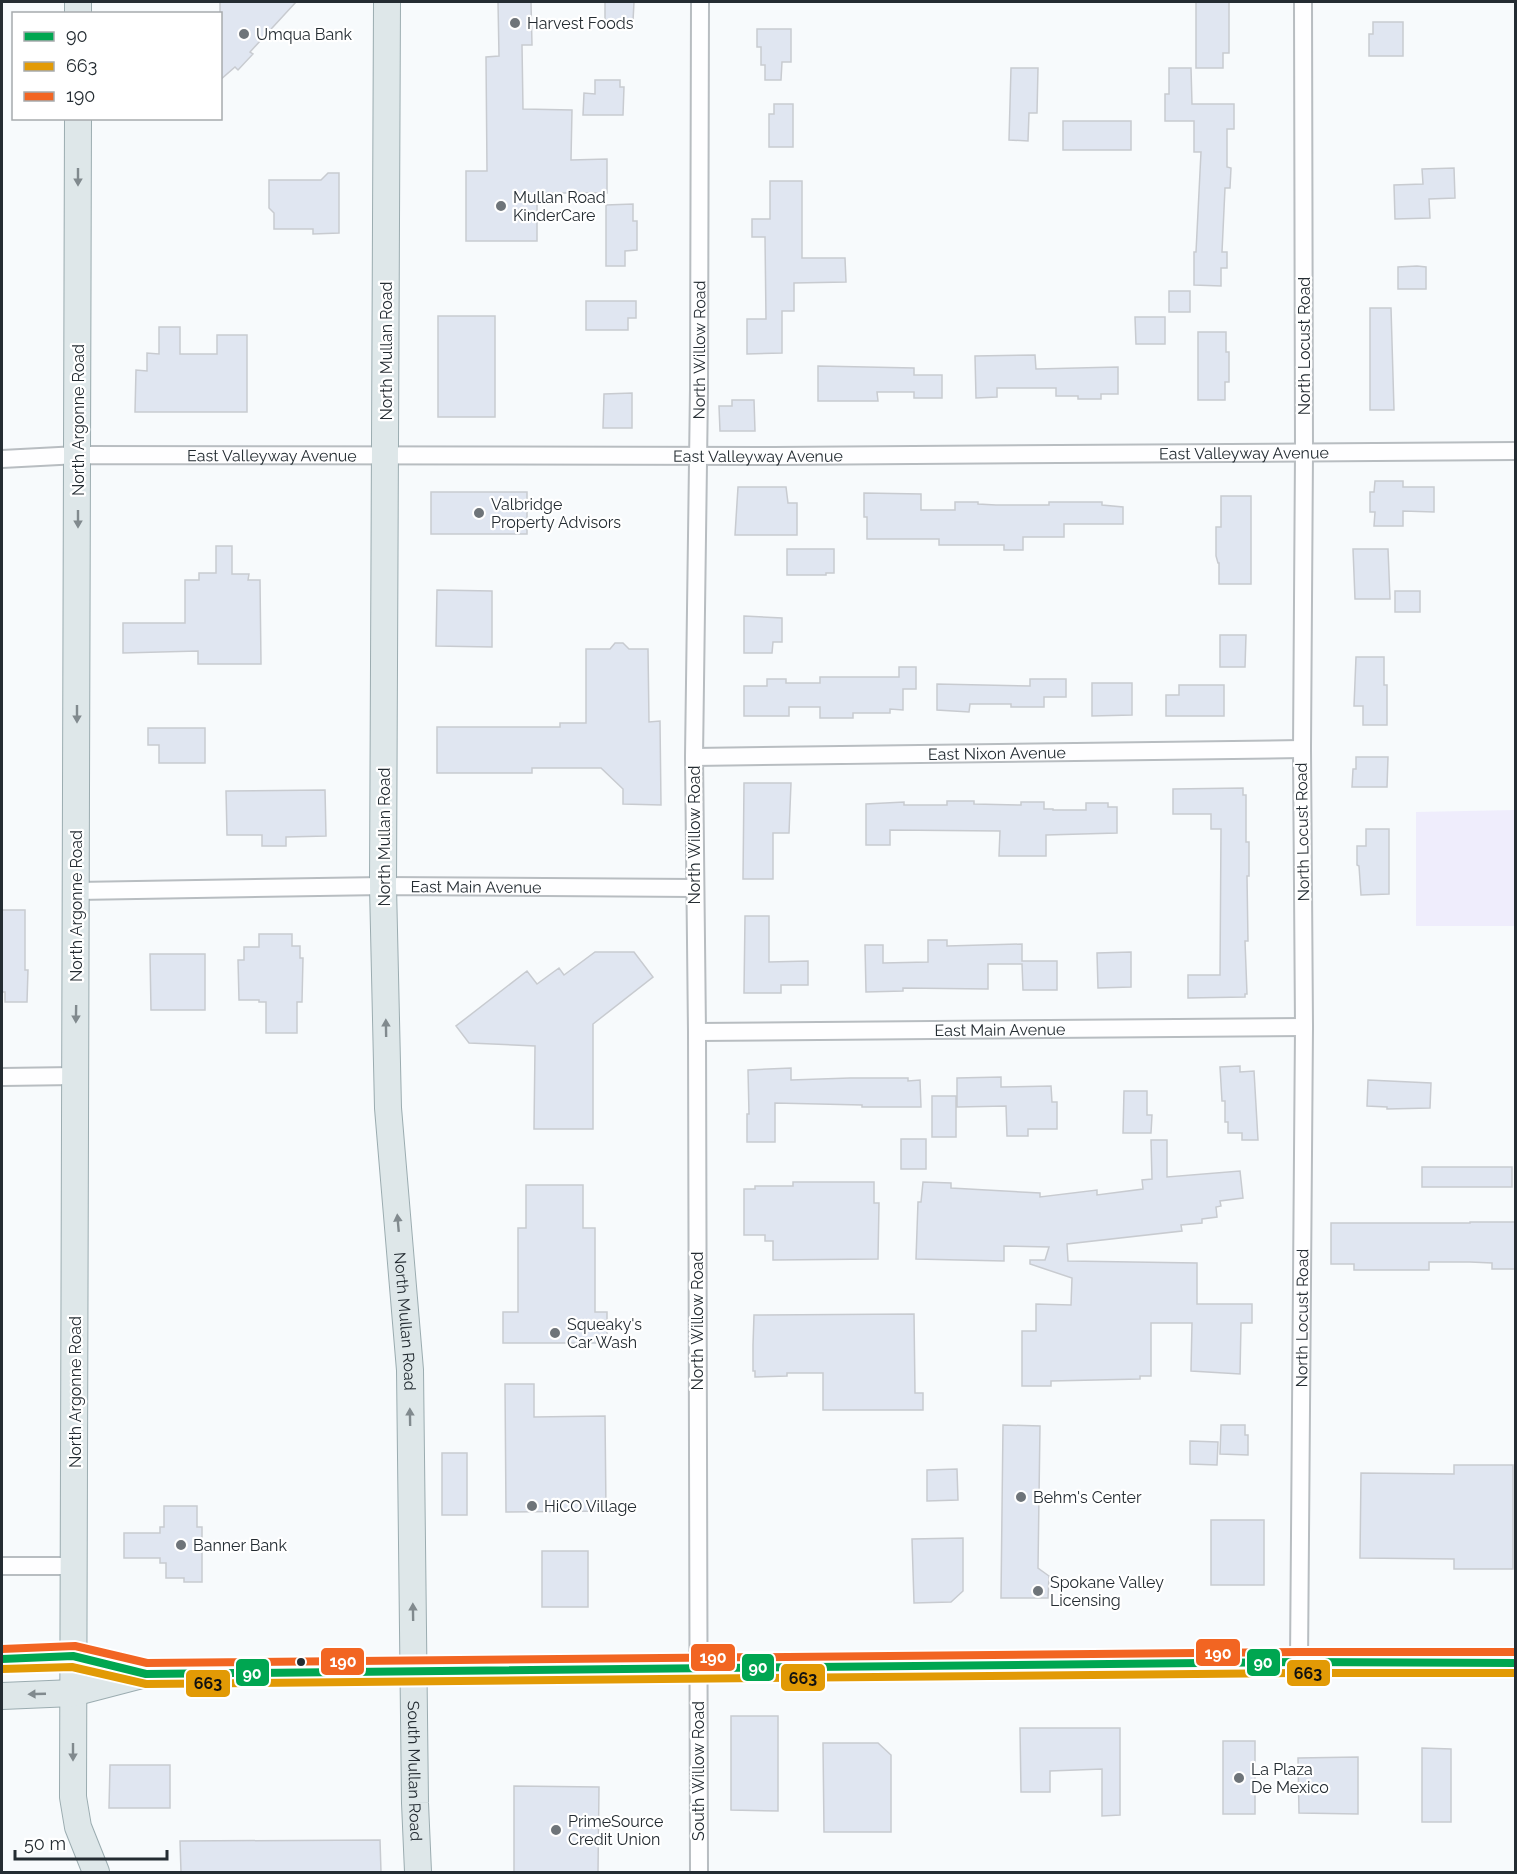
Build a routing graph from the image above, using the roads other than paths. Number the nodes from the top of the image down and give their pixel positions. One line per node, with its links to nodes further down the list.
1 (387, 2): 8 (main road, North Mullan Road)
2 (700, 2): 9 (street, North Willow Road)
3 (1303, 2): 6 (street, North Locust Road)
4 (78, 120): 7 (main road, North Argonne Road, one-way to 7)
5 (1515, 451): 6 (street, East Valleyway Avenue)
6 (1304, 453): 9 (street, East Valleyway Avenue); 11 (street, North Locust Road)
7 (78, 455): 8 (street, East Valleyway Avenue); 10 (street, East Valleyway Avenue); 15 (main road, North Argonne Road, one-way to 15)
8 (385, 456): 9 (street, East Valleyway Avenue); 13 (main road, North Mullan Road)
9 (697, 456): 12 (street, North Willow Road)
10 (2, 459)
11 (1302, 749): 12 (street, East Nixon Avenue); 16 (street, North Locust Road)
12 (694, 757): 14 (street, North Willow Road)
13 (383, 886): 14 (street, East Main Avenue); 15 (street, East Main Avenue); 27 (main road, North Mullan Road, one-way to 13)
14 (694, 888): 17 (street, North Willow Road)
15 (77, 891): 18 (main road, North Argonne Road, one-way to 18)
16 (1304, 1027): 17 (street, East Main Avenue); 24 (street, North Locust Road)
17 (697, 1032): 26 (street, North Willow Road)
18 (75, 1076): 19 (street); 21 (main road, North Argonne Road)
19 (2, 1077)
20 (2, 1566): 21 (street)
21 (75, 1566): 22 (main road, North Argonne Road)
22 (73, 1656): 23 (main road); 28 (main road); 29 (main road, North Argonne Road)
23 (2, 1659)
24 (1299, 1662): 25 (main road); 26 (main road)
25 (1515, 1663)
26 (697, 1669): 27 (main road); 33 (street, South Willow Road)
27 (413, 1671): 28 (main road); 32 (main road, South Mullan Road)
28 (146, 1674): 29 (main road)
29 (72, 1693): 30 (main road, one-way to 30); 31 (main road, North Argonne Road, one-way to 31)
30 (2, 1696)
31 (96, 1872)
32 (418, 1872)
33 (699, 1872)

